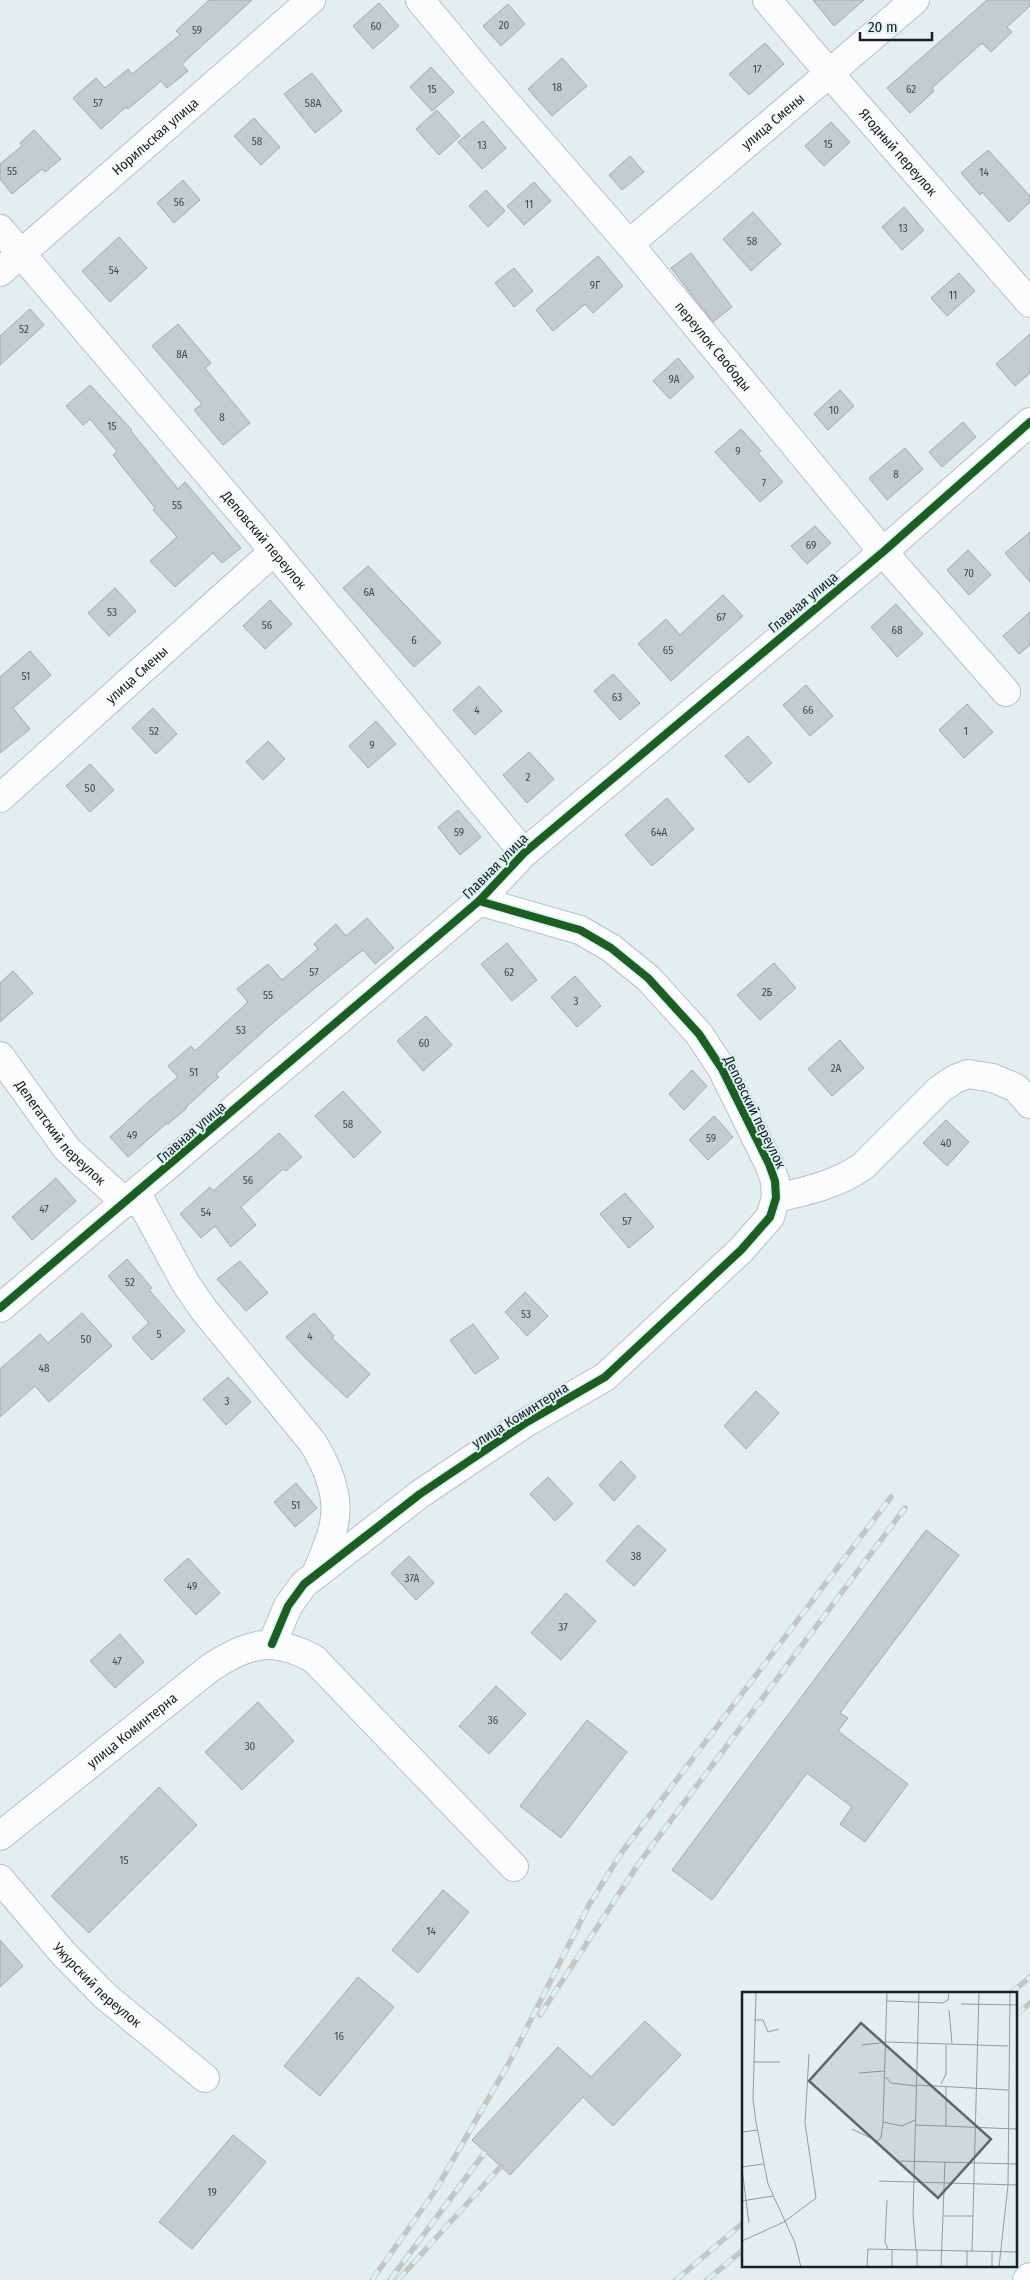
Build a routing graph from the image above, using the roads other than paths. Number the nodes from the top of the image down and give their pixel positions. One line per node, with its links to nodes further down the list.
1 (311, 0): 8 (street, Норильская улица)
2 (420, 0): 7 (street, переулок Свободы)
3 (767, 0): 5 (street, Ягодный переулок)
4 (915, 0): 5 (street, улица Смены)
5 (830, 74): 7 (street, улица Смены); 10 (street, Ягодный переулок)
6 (0, 229): 8 (street, Деповский переулок)
7 (629, 244): 13 (street, переулок Свободы)
8 (21, 254): 9 (street, Норильская улица); 12 (street, Деповский переулок)
9 (0, 272)
10 (1030, 303)
11 (1030, 422): 13 (street, Главная улица)
12 (274, 551): 15 (street, улица Смены); 16 (street, Деповский переулок)
13 (883, 552): 14 (street, переулок Свободы); 16 (street, Главная улица)
14 (1006, 692)
15 (0, 798)
16 (524, 852): 17 (street, Главная улица)
17 (479, 901): 20 (street, Главная улица); 21 (street, Деповский переулок)
18 (0, 1056): 20 (street, Делегатский переулок)
19 (1030, 1104): 21 (street)
20 (131, 1198): 22 (street, Главная улица); 23 (street, Делегатский переулок)
21 (776, 1198): 23 (street, улица Коминтерна)
22 (0, 1308)
23 (318, 1572): 24 (street, улица Коминтерна)
24 (272, 1644): 25 (street, улица Коминтерна); 26 (street, улица Коминтерна)
25 (0, 1836)
26 (514, 1867)
27 (0, 1879): 28 (street, Ужурский переулок)
28 (205, 2078)
29 (1030, 2277): 30 (street)
30 (1027, 2280)

